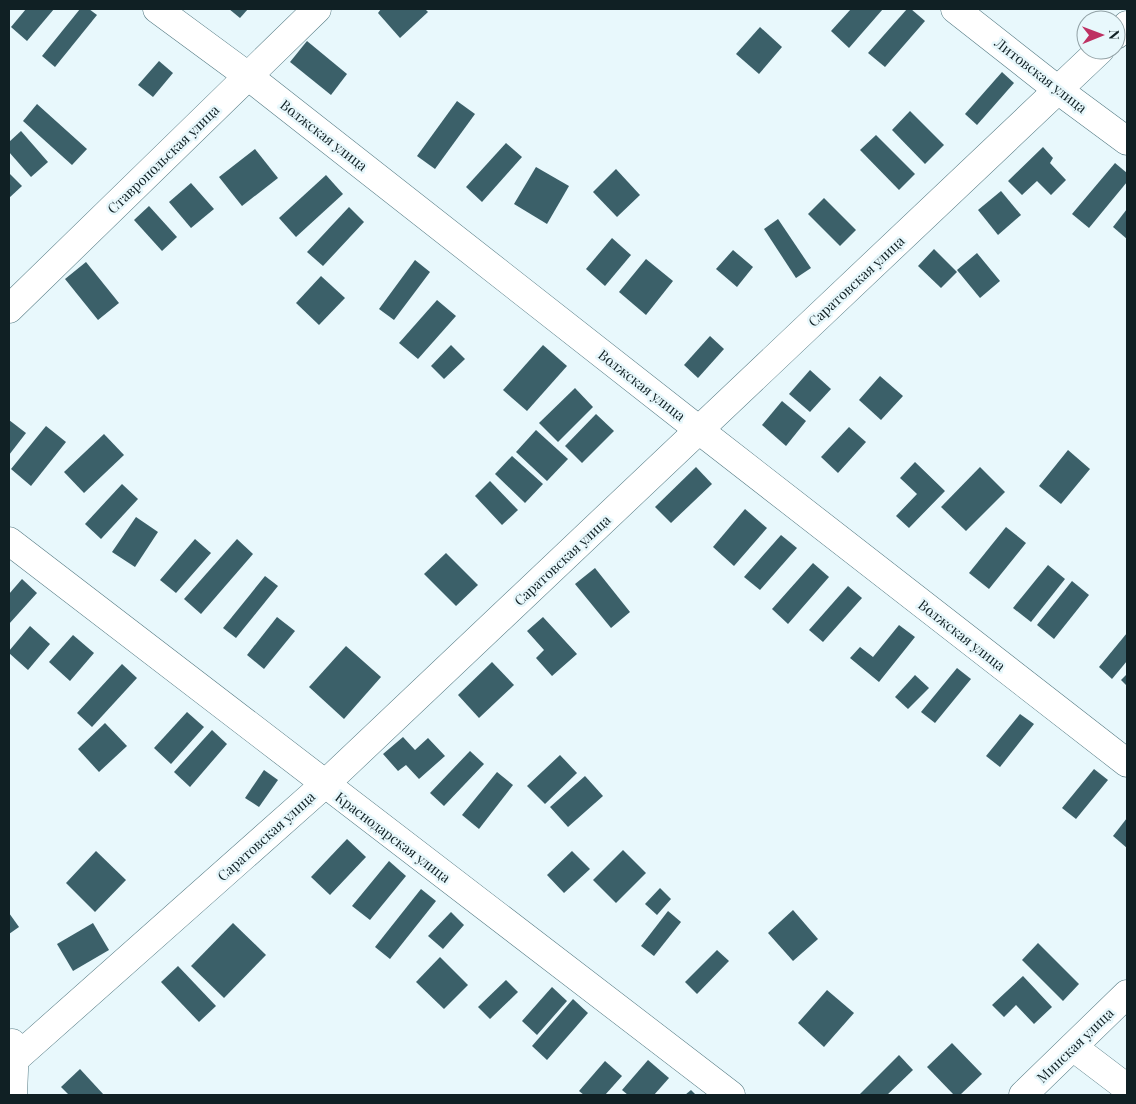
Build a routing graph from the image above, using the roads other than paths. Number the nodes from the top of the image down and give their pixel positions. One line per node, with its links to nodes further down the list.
1 (157, 9): 5 (street, Волжская улица)
2 (317, 9): 5 (street, Ставропольская улица)
3 (955, 9): 6 (street, Литовская улица)
4 (1090, 60): 6 (street, Саратовская улица)
5 (248, 76): 8 (street, Ставропольская улица); 9 (street, Волжская улица)
6 (1058, 90): 7 (street, Литовская улица); 9 (street, Саратовская улица)
7 (1127, 141)
8 (9, 309)
9 (699, 430): 11 (street, Волжская улица); 12 (street, Саратовская улица)
10 (9, 540): 12 (street, Краснодарская улица)
11 (1127, 763)
12 (325, 784): 15 (street, Саратовская улица); 18 (street, Краснодарская улица)
13 (1127, 994): 14 (street, Минская улица)
14 (1073, 1047): 16 (street); 19 (street, Минская улица)
15 (12, 1050): 17 (street)
16 (1127, 1088)
17 (13, 1095)
18 (731, 1095)
19 (1023, 1095)

